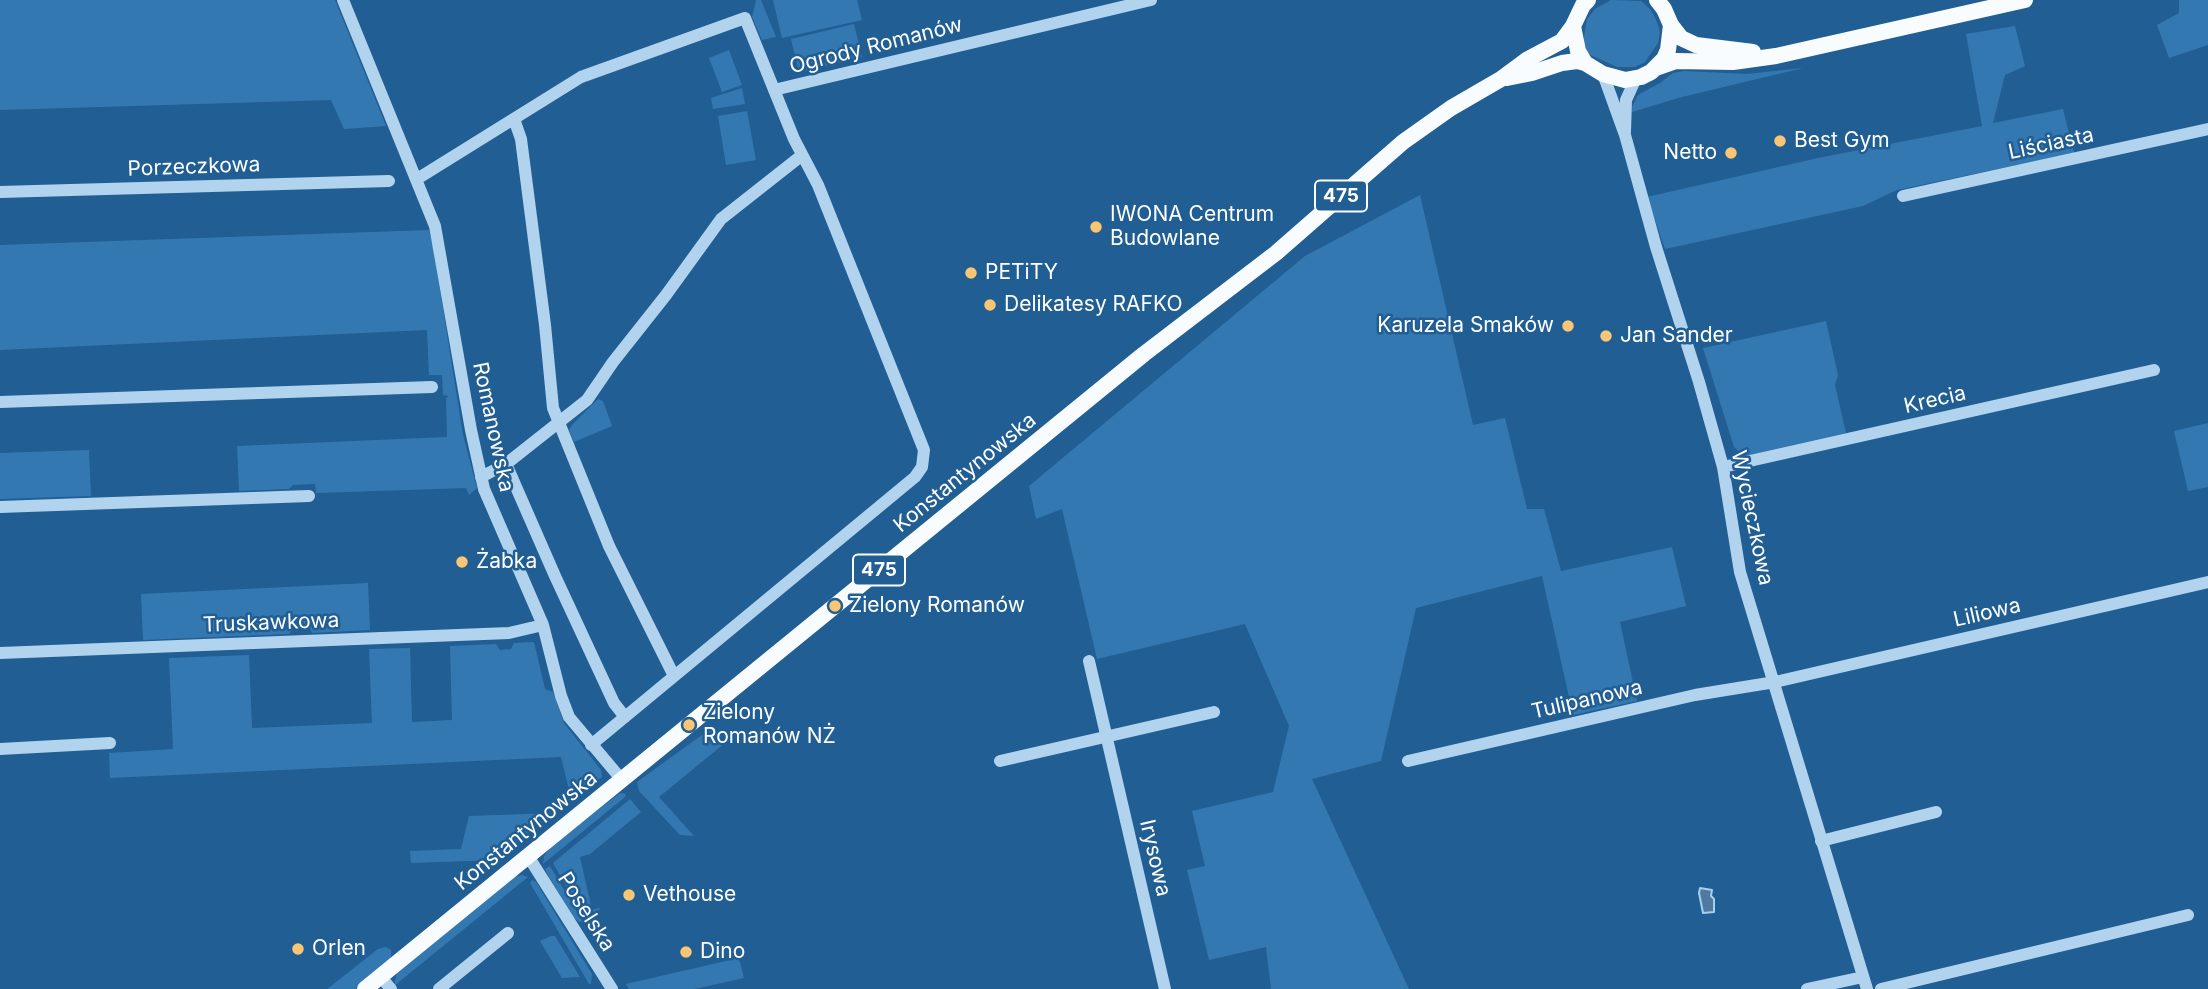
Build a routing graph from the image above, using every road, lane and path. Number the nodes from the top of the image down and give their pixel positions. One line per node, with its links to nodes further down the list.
1 (343, 0): 19 (street, Romanowska)
2 (1151, 0): 14 (street, Ogrody Romanów)
3 (1588, 0): 7 (main road, 475)
4 (1658, 0): 6 (main road)
5 (2025, 0): 8 (main road)
6 (1671, 25): 8 (main road); 10 (main road)
7 (1573, 26): 9 (main road); 13 (main road, Konstantynowska / 475)
8 (1776, 56): 10 (main road)
9 (1585, 63): 11 (main road); 13 (main road, Konstantynowska / 475)
10 (1656, 68): 12 (main road)
11 (1603, 74): 12 (main road); 17 (street, Wycieczkowa)
12 (1636, 78): 17 (street, Wycieczkowa)
13 (1501, 79): 46 (main road, Konstantynowska / 475)
14 (774, 90): 15 (street); 18 (street)
15 (514, 119): 19 (street); 26 (street)
16 (2208, 129): 22 (street, Liściasta)
17 (1625, 135): 28 (street, Wycieczkowa)
18 (801, 156): 26 (street); 36 (street)
19 (417, 179): 29 (street, Romanowska)
20 (389, 181): 21 (street, Porzeczkowa)
21 (0, 192)
22 (1903, 196)
23 (2154, 370): 28 (street, Krecia)
24 (432, 387): 25 (street)
25 (0, 402)
26 (560, 424): 27 (street); 36 (street)
27 (506, 464): 29 (street); 39 (street)
28 (1723, 467): 37 (street, Wycieczkowa)
29 (481, 477): 33 (street, Romanowska)
30 (309, 496): 31 (street)
31 (0, 507)
32 (2208, 582): 37 (street, Liliowa)
33 (543, 625): 34 (street, Truskawkowa); 42 (street, Romanowska)
34 (0, 653)
35 (1090, 661): 40 (street, Irysowa)
36 (674, 676): 39 (street)
37 (1775, 682): 45 (street, Tulipanowa); 48 (street, Wycieczkowa)
38 (1214, 712): 40 (street)
39 (625, 717): 42 (street)
40 (1107, 736): 44 (street); 57 (street, Irysowa)
41 (110, 743): 43 (street)
42 (591, 745): 46 (street, Romanowska)
43 (0, 748)
44 (1000, 761)
45 (1408, 761)
46 (622, 780): 49 (main road, Konstantynowska / 475)
47 (1936, 812): 48 (street)
48 (1821, 841): 53 (street, Wycieczkowa)
49 (528, 856): 52 (main road, Konstantynowska / 475); 56 (street, Poselska)
50 (2188, 915): 59 (street)
51 (508, 933): 55 (street)
52 (386, 983): 54 (main road, Konstantynowska / 475)
53 (1865, 983): 58 (street)
54 (365, 989)
55 (439, 989)
56 (611, 989)
57 (1165, 989)
58 (1807, 989)
59 (1881, 989)

